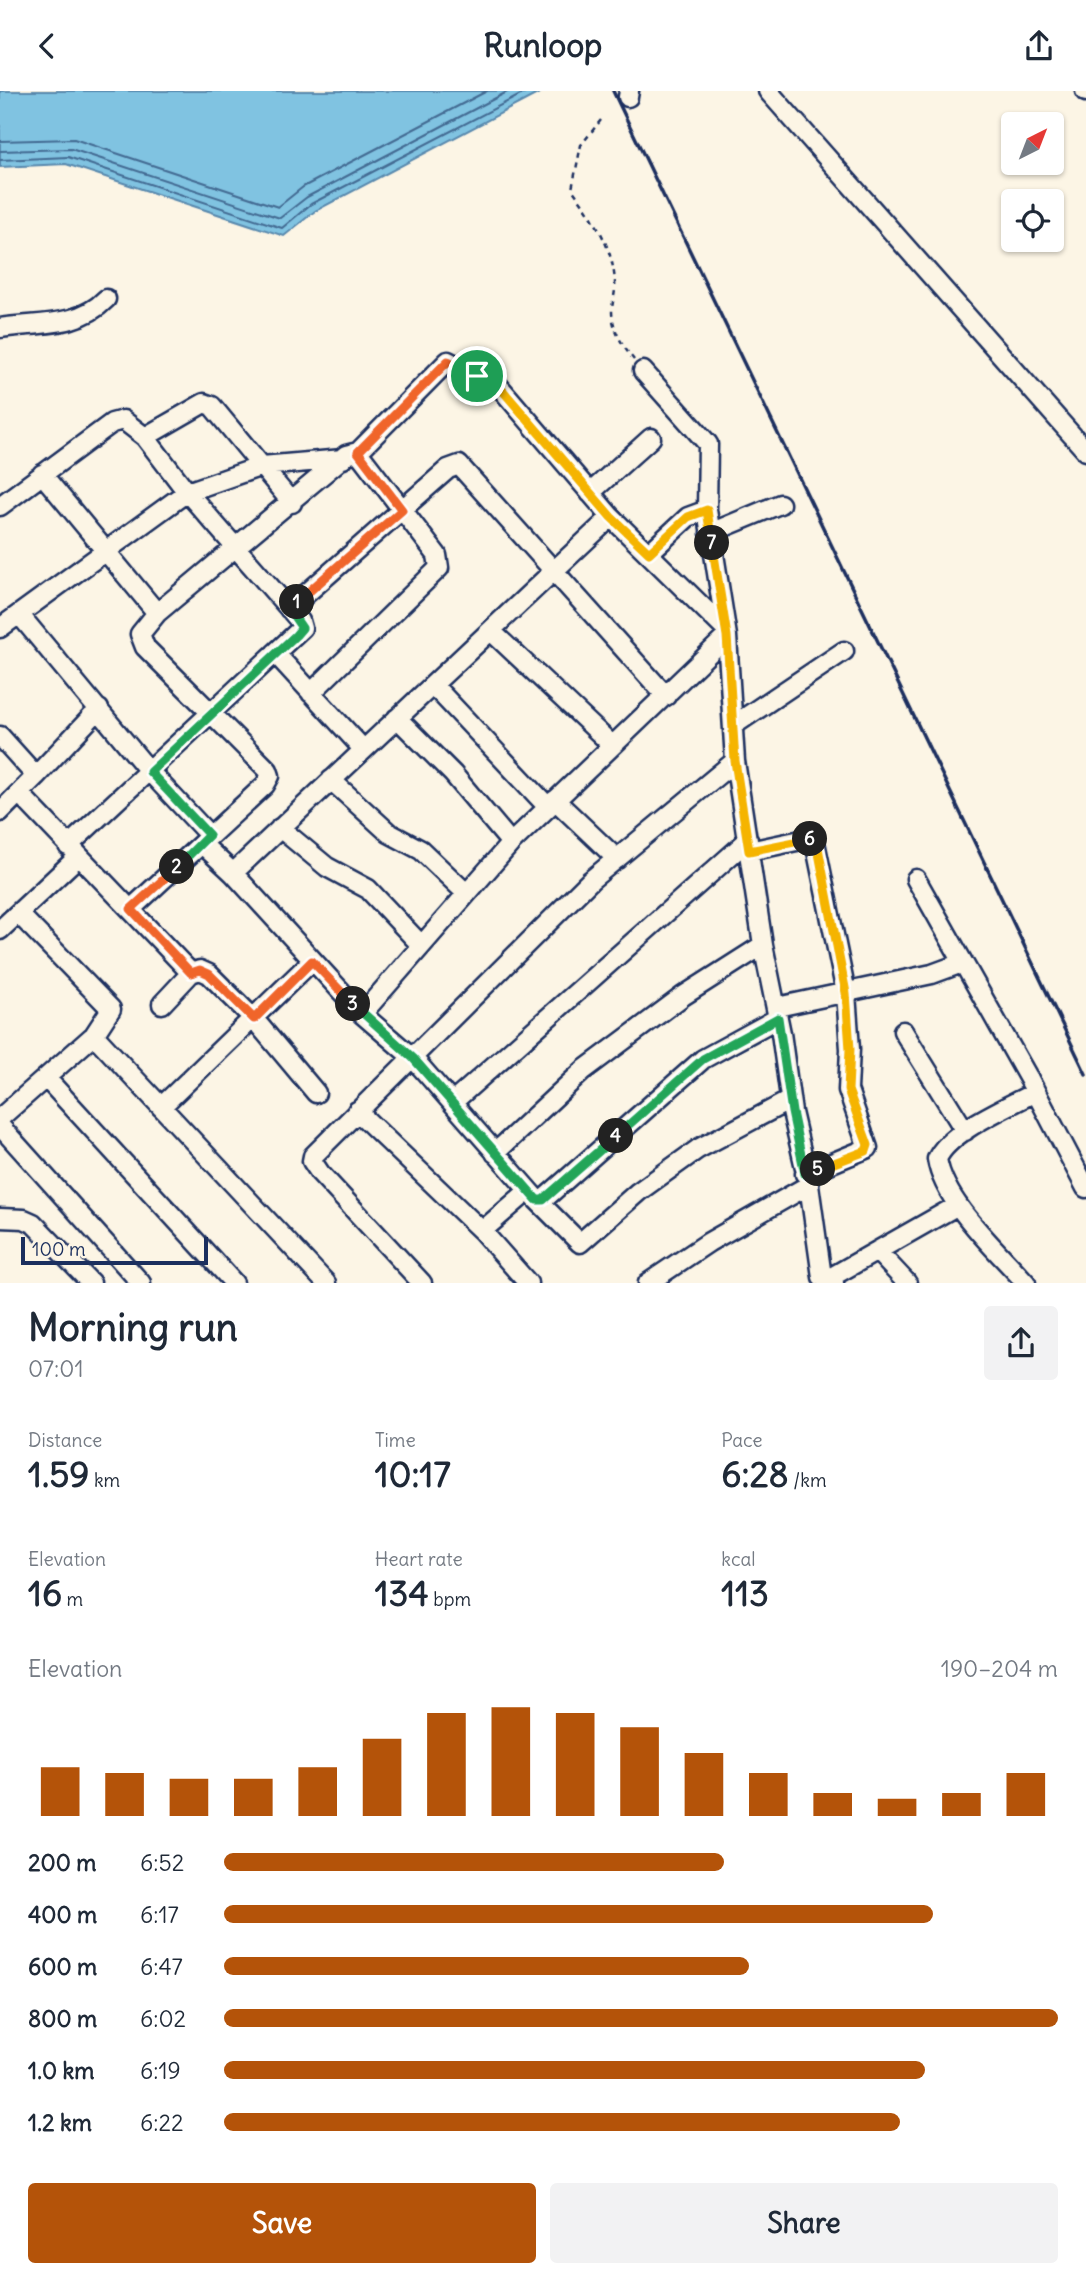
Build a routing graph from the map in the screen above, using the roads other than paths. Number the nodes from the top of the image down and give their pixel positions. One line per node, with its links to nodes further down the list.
1 (768, 91): 7 (street)
2 (106, 299): 3 (street)
3 (0, 328)
4 (643, 371): 17 (street)
5 (145, 437): 9 (street); 10 (street); 11 (street)
6 (651, 437): 12 (street)
7 (1086, 451)
8 (350, 455): 9 (street); 12 (street); 13 (street); 16 (street)
9 (262, 467): 11 (street); 13 (street)
10 (42, 474): 15 (street); 21 (street)
11 (187, 492): 20 (street); 21 (street)
12 (590, 493): 18 (street)
13 (292, 503): 20 (street)
14 (780, 504): 19 (street)
15 (0, 506)
16 (402, 510): 23 (street); 24 (street); 33 (street)
17 (707, 510): 19 (street); 22 (street)
18 (611, 517): 22 (street); 23 (street)
19 (710, 533): 29 (street)
20 (237, 549): 24 (street); 25 (street)
21 (106, 550): 25 (street); 26 (street)
22 (649, 553): 29 (street)
23 (552, 572): 28 (street); 34 (street)
24 (289, 609): 31 (street)
25 (157, 613): 36 (street)
26 (19, 614): 27 (street); 35 (street)
27 (0, 628)
28 (491, 631): 32 (street); 40 (street)
29 (726, 632): 34 (street); 38 (street)
30 (844, 651): 38 (street)
31 (275, 653): 33 (street); 36 (street)
32 (433, 685): 37 (street); 47 (street)
33 (311, 693): 41 (street)
34 (666, 696): 40 (street)
35 (99, 709): 43 (street); 44 (street)
36 (210, 714): 43 (street); 50 (street)
37 (397, 718): 41 (street); 51 (street)
38 (734, 725): 42 (street)
39 (0, 736): 44 (street)
40 (611, 744): 47 (street)
41 (363, 749): 45 (street)
42 (735, 761): 52 (street); 54 (street)
43 (150, 772): 50 (street); 53 (street)
44 (36, 776): 46 (street)
45 (331, 780): 49 (street); 57 (street)
46 (19, 793): 48 (street); 53 (street)
47 (552, 803): 51 (street); 54 (street)
48 (0, 812)
49 (280, 828): 55 (street); 61 (street)
50 (205, 840): 55 (street); 58 (street)
51 (511, 843): 57 (street)
52 (749, 846): 62 (street); 66 (street); 78 (street)
53 (74, 851): 58 (street); 59 (street)
54 (617, 859): 73 (street)
55 (233, 873): 63 (street)
56 (916, 879): 64 (street)
57 (466, 893): 61 (street)
58 (131, 909): 65 (street)
59 (18, 913): 60 (street); 72 (street)
60 (0, 930)
61 (420, 944): 69 (street)
62 (764, 945): 68 (street); 84 (street)
63 (312, 961): 69 (street); 70 (street)
64 (962, 963): 66 (street); 75 (street)
65 (191, 973): 67 (street); 70 (street)
66 (846, 993): 68 (street); 85 (street)
67 (162, 1004)
68 (777, 1012): 77 (street); 87 (street)
69 (362, 1014): 73 (street)
70 (254, 1019): 76 (street); 79 (street)
71 (903, 1031): 83 (street)
72 (94, 1035): 74 (street); 79 (street)
73 (413, 1058): 78 (street); 80 (street)
74 (46, 1078): 81 (street); 95 (street)
75 (1035, 1091): 83 (street); 86 (street)
76 (316, 1093)
77 (790, 1100): 85 (street); 87 (street)
78 (453, 1102): 84 (street)
79 (161, 1107): 96 (street)
80 (357, 1111): 90 (street); 97 (street)
81 (0, 1118)
82 (0, 1126): 94 (street)
83 (965, 1131): 88 (street)
84 (495, 1153): 87 (street)
85 (807, 1179): 92 (street); 99 (street)
86 (1086, 1188)
87 (533, 1196): 90 (street)
88 (958, 1205): 91 (street); 101 (street)
89 (0, 1218): 93 (street)
90 (482, 1231): 98 (street)
91 (877, 1251): 92 (street); 100 (street)
92 (826, 1280)
93 (90, 1283)
94 (141, 1283)
95 (234, 1283)
96 (326, 1283)
97 (422, 1283)
98 (528, 1283)
99 (648, 1283)
100 (906, 1283)
101 (1026, 1283)

